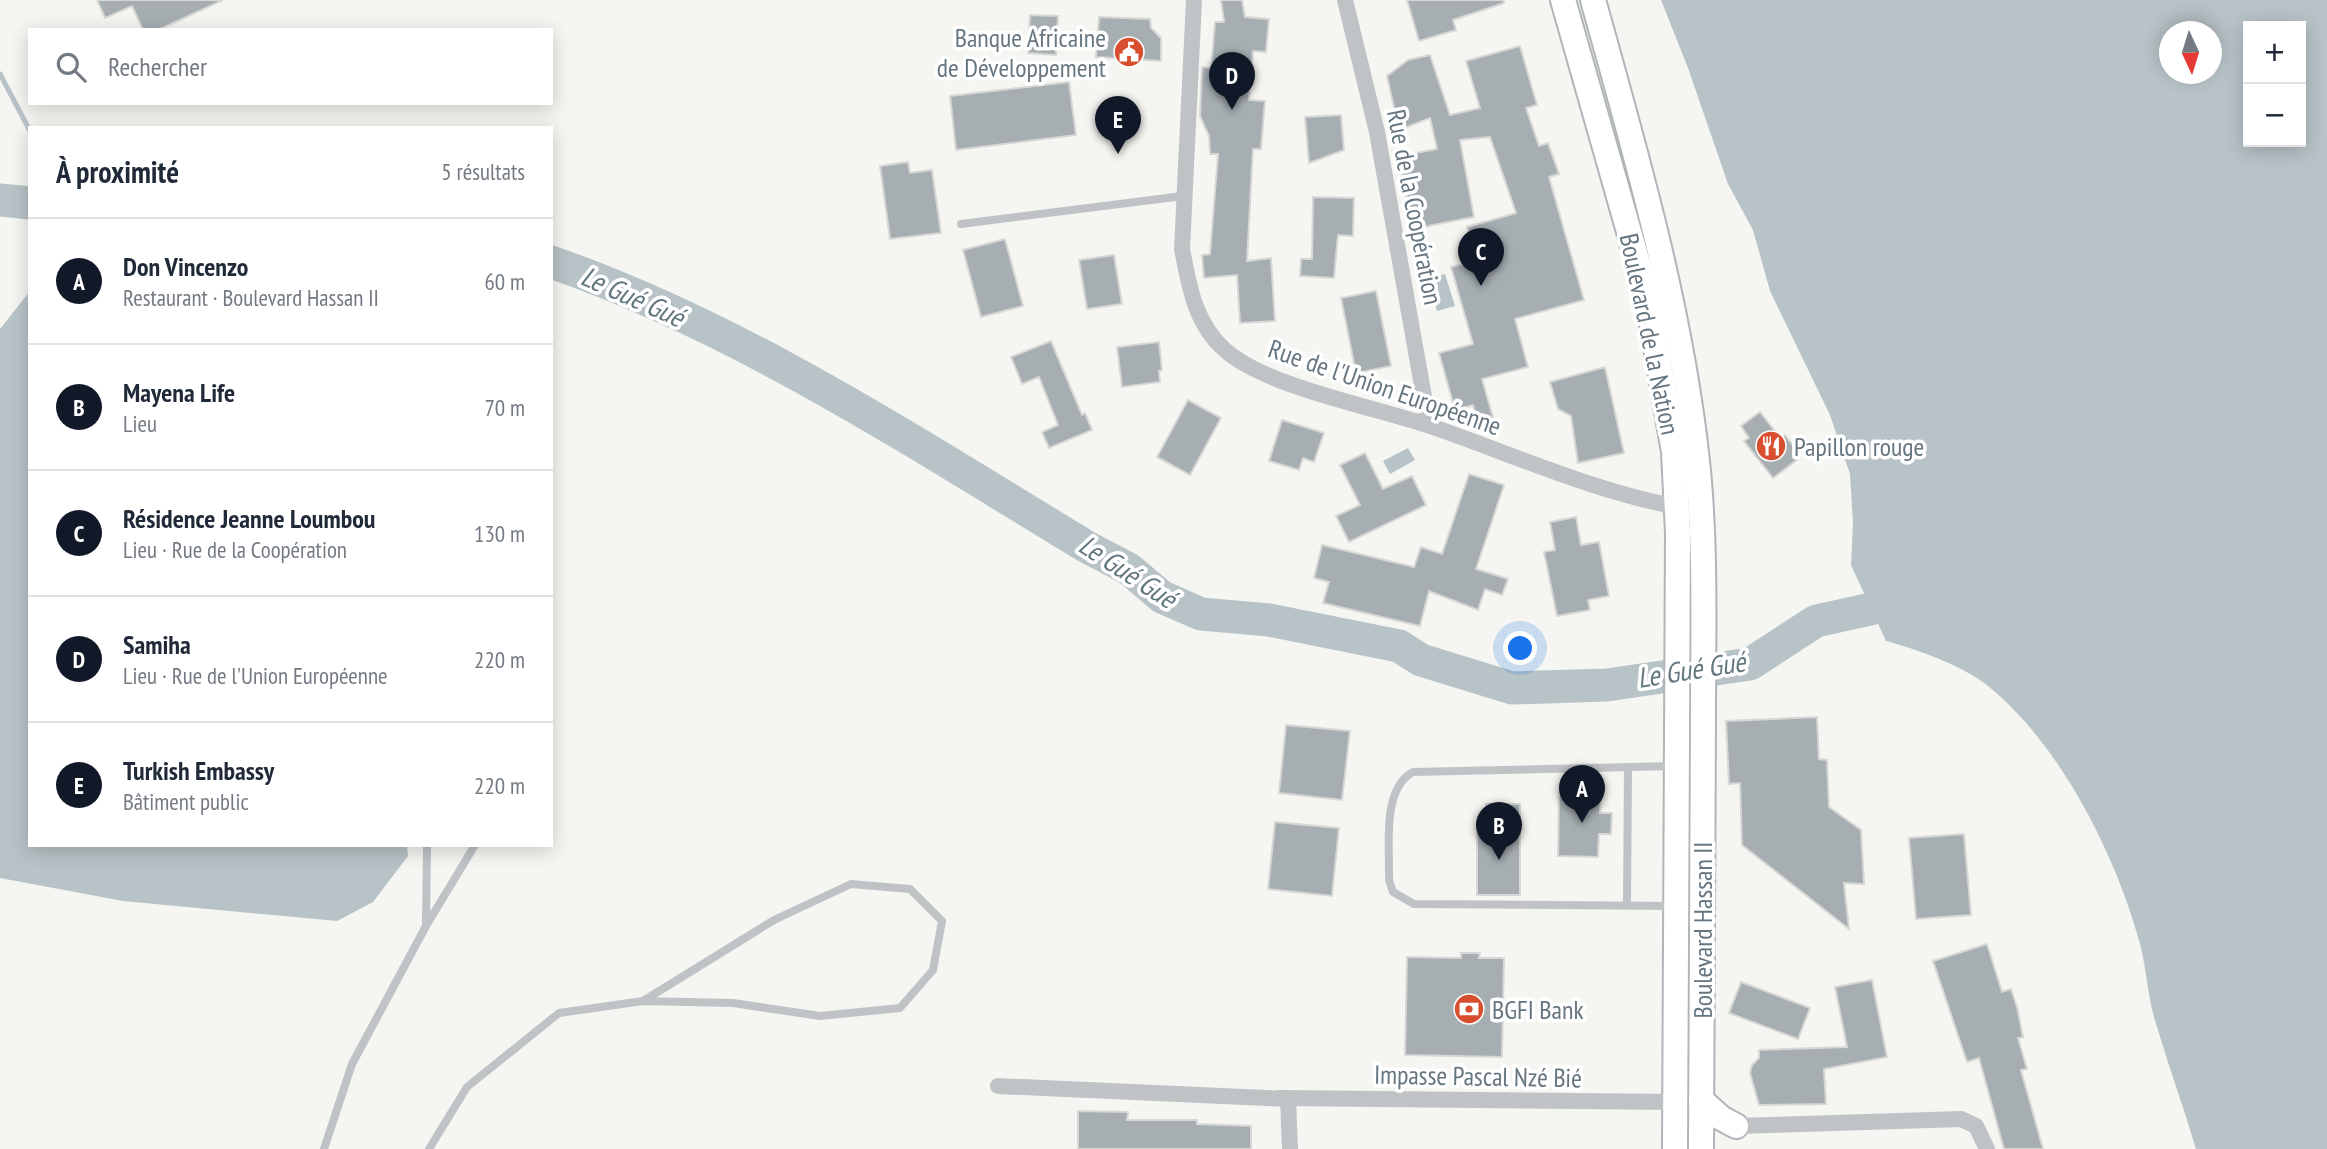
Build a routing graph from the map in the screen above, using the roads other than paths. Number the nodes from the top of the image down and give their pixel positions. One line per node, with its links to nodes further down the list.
1 (1194, 0): 5 (street, Rue de l'Union Européenne)
2 (1345, 0): 7 (street, Rue de la Coopération)
3 (1563, 0): 8 (main road, Boulevard de la Nation)
4 (1593, 0): 9 (main road, Boulevard de la Nation)
5 (1183, 196): 6 (lane); 7 (street, Rue de l'Union Européenne)
6 (961, 224)
7 (1429, 425): 8 (street, Rue de l'Union Européenne)
8 (1678, 508): 10 (main road, Boulevard de la Nation)
9 (1703, 712): 21 (main road, Boulevard Hassan II)
10 (1678, 725): 11 (main road, Boulevard Hassan II)
11 (1678, 766): 12 (lane); 16 (main road, Boulevard Hassan II)
12 (1628, 767): 15 (lane); 15 (lane)
13 (427, 847): 17 (lane)
14 (474, 847): 17 (lane)
15 (1627, 905): 16 (lane)
16 (1677, 906): 22 (main road, Boulevard Hassan II)
17 (426, 926): 24 (lane)
18 (643, 1001): 18 (lane); 25 (lane)
19 (998, 1086): 20 (street, Impasse Pascal Nzé Bié)
20 (1284, 1099): 22 (street, Impasse Pascal Nzé Bié); 26 (street)
21 (1701, 1100): 23 (main road); 28 (main road, Boulevard Hassan II)
22 (1676, 1102): 27 (main road, Boulevard Hassan II)
23 (1736, 1126): 28 (main road); 29 (street)
24 (324, 1149)
25 (429, 1149)
26 (1290, 1149)
27 (1675, 1149)
28 (1701, 1149)
29 (1987, 1149)

